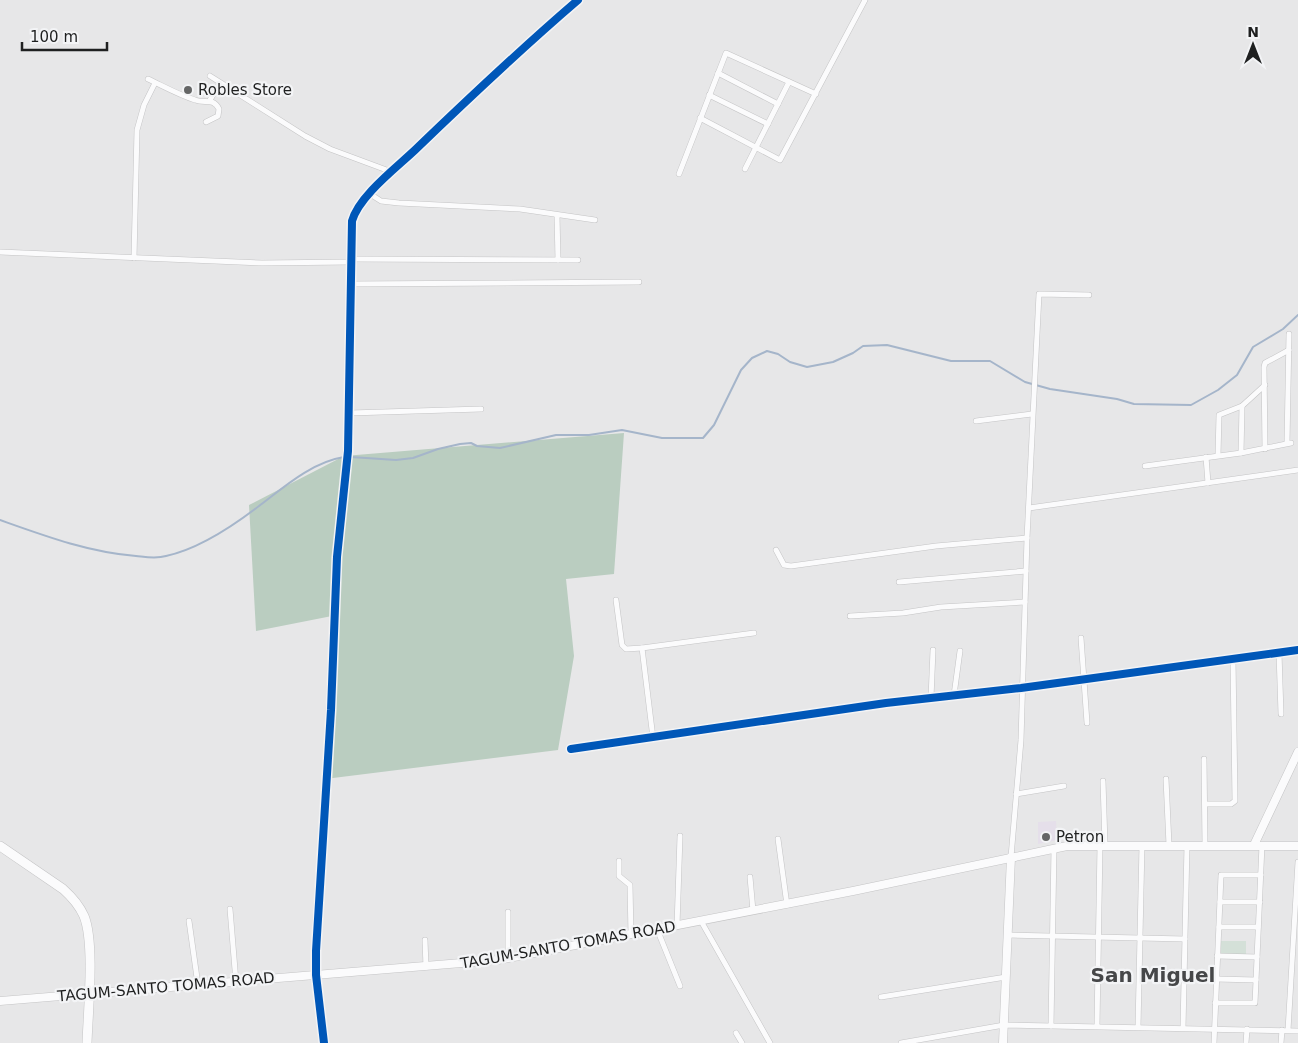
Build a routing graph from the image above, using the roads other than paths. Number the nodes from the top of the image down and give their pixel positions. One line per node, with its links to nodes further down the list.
1 (578, 0): 18 (main road)
2 (865, 0): 9 (street)
3 (718, 73): 6 (street); 10 (street); 12 (street)
4 (210, 76): 8 (street)
5 (148, 79): 7 (street)
6 (789, 82): 9 (street); 12 (street)
7 (156, 83): 11 (street); 24 (street)
8 (220, 83): 11 (street); 18 (street)
9 (816, 94): 16 (street)
10 (709, 95): 13 (street); 15 (street)
11 (210, 100): 14 (street)
12 (778, 104): 15 (street)
13 (700, 118): 16 (street); 19 (street)
14 (206, 122)
15 (768, 124): 16 (street)
16 (756, 148): 17 (street)
17 (745, 169)
18 (392, 172): 20 (main road)
19 (679, 174)
20 (370, 194): 21 (street); 27 (main road)
21 (557, 215): 22 (street); 25 (street)
22 (595, 220)
23 (0, 252): 24 (street)
24 (134, 258): 27 (street)
25 (558, 260): 26 (street); 27 (street)
26 (578, 260)
27 (350, 261): 29 (main road)
28 (639, 282): 29 (street)
29 (350, 284): 36 (main road)
30 (1089, 295): 37 (street)
31 (1289, 334): 32 (street)
32 (1289, 350): 33 (street); 39 (street)
33 (1265, 385): 34 (street); 39 (street)
34 (1242, 406): 40 (street); 41 (street)
35 (481, 409): 36 (street)
36 (350, 413): 116 (main road)
37 (1032, 414): 38 (street); 46 (street)
38 (976, 421)
39 (1265, 448): 40 (street)
40 (1241, 453): 41 (street)
41 (1218, 455): 42 (street)
42 (1206, 457): 43 (street); 45 (street)
43 (1145, 466)
44 (1298, 470): 45 (street)
45 (1208, 483): 46 (street)
46 (1029, 508): 47 (street)
47 (1027, 538): 48 (street); 49 (street)
48 (776, 550)
49 (1026, 571): 50 (street); 52 (street)
50 (899, 582)
51 (616, 600): 56 (street)
52 (1025, 602): 53 (street); 63 (street)
53 (850, 616)
54 (754, 633): 56 (street)
55 (1081, 638): 62 (street)
56 (642, 648): 68 (street)
57 (932, 650): 65 (street)
58 (1298, 650): 60 (street)
59 (960, 651): 64 (street)
60 (1279, 653): 61 (street); 66 (street)
61 (1233, 659): 62 (street); 76 (street)
62 (1085, 679): 63 (street); 67 (street)
63 (1021, 688): 64 (street); 75 (street)
64 (954, 695): 65 (street)
65 (931, 698): 68 (street)
66 (1281, 714)
67 (1087, 723)
68 (653, 738): 69 (street)
69 (571, 749)
70 (1298, 752): 83 (main road)
71 (1204, 759): 76 (street)
72 (1166, 780): 80 (street)
73 (1103, 781): 85 (street)
74 (1064, 786): 75 (street)
75 (1016, 794): 88 (street)
76 (1205, 804): 82 (street)
77 (680, 836): 101 (street)
78 (778, 839): 95 (street)
79 (1142, 845): 80 (main road, TAGUM-SANTO TOMAS ROAD); 85 (main road, TAGUM-SANTO TOMAS ROAD); 109 (street)
80 (1168, 845): 81 (main road, TAGUM-SANTO TOMAS ROAD)
81 (1187, 845): 82 (main road, TAGUM-SANTO TOMAS ROAD); 110 (street)
82 (1205, 845): 83 (main road, TAGUM-SANTO TOMAS ROAD)
83 (1258, 845): 86 (main road, TAGUM-SANTO TOMAS ROAD); 91 (street)
84 (0, 846): 123 (main road)
85 (1102, 846): 87 (main road, TAGUM-SANTO TOMAS ROAD); 108 (street)
86 (1298, 846)
87 (1054, 848): 88 (main road, TAGUM-SANTO TOMAS ROAD); 107 (street)
88 (1011, 857): 95 (main road, TAGUM-SANTO TOMAS ROAD); 106 (main road)
89 (619, 861): 105 (street)
90 (1298, 862): 134 (street)
91 (1261, 875): 93 (street); 94 (street)
92 (750, 877): 97 (street)
93 (1220, 902): 94 (street); 102 (street)
94 (1260, 902): 103 (street)
95 (787, 904): 97 (main road, TAGUM-SANTO TOMAS ROAD)
96 (230, 910): 120 (street)
97 (753, 911): 100 (main road, TAGUM-SANTO TOMAS ROAD)
98 (508, 912): 114 (street)
99 (190, 921): 121 (street)
100 (701, 921): 101 (main road, TAGUM-SANTO TOMAS ROAD); 140 (street)
101 (677, 926): 104 (main road, TAGUM-SANTO TOMAS ROAD)
102 (1219, 927): 103 (street); 112 (street)
103 (1258, 927): 113 (street)
104 (658, 929): 105 (main road, TAGUM-SANTO TOMAS ROAD); 122 (street)
105 (630, 935): 114 (main road, TAGUM-SANTO TOMAS ROAD)
106 (1008, 935): 107 (street); 117 (main road)
107 (1053, 936): 108 (street); 128 (street)
108 (1098, 937): 109 (street); 129 (street)
109 (1140, 938): 110 (street); 130 (street)
110 (1185, 939): 131 (street)
111 (425, 940): 115 (street)
112 (1217, 956): 113 (street); 118 (street)
113 (1256, 957): 119 (street)
114 (508, 958): 115 (main road, TAGUM-SANTO TOMAS ROAD)
115 (426, 968): 116 (main road, TAGUM-SANTO TOMAS ROAD)
116 (316, 975): 120 (main road, TAGUM-SANTO TOMAS ROAD); 138 (street)
117 (1006, 978): 124 (street); 127 (main road)
118 (1216, 979): 119 (street); 126 (street)
119 (1256, 980): 126 (street)
120 (236, 982): 121 (main road, TAGUM-SANTO TOMAS ROAD)
121 (198, 985): 123 (main road, TAGUM-SANTO TOMAS ROAD)
122 (680, 986)
123 (88, 994): 125 (main road, TAGUM-SANTO TOMAS ROAD); 137 (main road)
124 (881, 997)
125 (0, 1001)
126 (1215, 1003): 132 (street)
127 (1004, 1025): 128 (street); 141 (street); 142 (main road)
128 (1051, 1026): 129 (street)
129 (1097, 1026): 130 (street)
130 (1138, 1027): 131 (street)
131 (1183, 1028): 132 (street)
132 (1214, 1028): 133 (street); 143 (street)
133 (1247, 1029): 134 (street); 144 (street)
134 (1285, 1030): 135 (street); 145 (street)
135 (1298, 1031)
136 (736, 1033): 139 (street)
137 (88, 1043)
138 (324, 1043)
139 (742, 1043)
140 (770, 1043)
141 (901, 1043)
142 (1003, 1043)
143 (1214, 1043)
144 (1246, 1043)
145 (1281, 1043)

